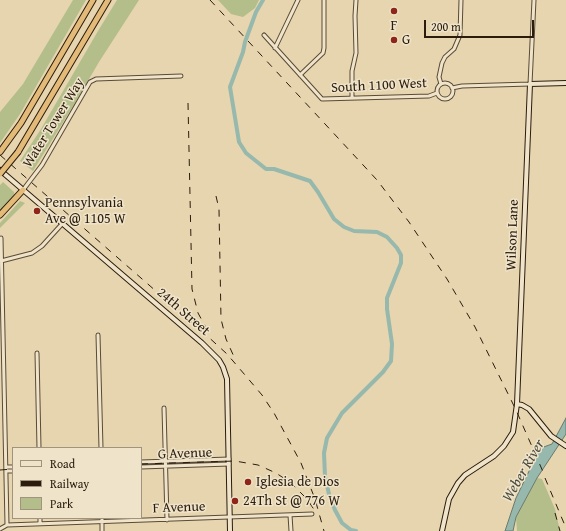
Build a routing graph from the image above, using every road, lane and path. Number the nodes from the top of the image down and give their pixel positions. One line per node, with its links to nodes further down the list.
1 (93, 0): 18 (highway)
2 (108, 0): 20 (highway, bridge)
3 (298, 0): 9 (street)
4 (324, 0): 10 (street)
5 (356, 0): 17 (street)
6 (461, 0): 13 (street)
7 (534, 0): 14 (street, Wilson Lane)
8 (264, 35): 9 (street)
9 (275, 48): 10 (street)
10 (300, 75): 17 (street, South 1100 West)
11 (181, 76): 21 (street, Water Tower Way)
12 (566, 83): 14 (street)
13 (441, 84): 15 (street); 16 (street)
14 (530, 84): 15 (street); 29 (street, Wilson Lane)
15 (452, 88): 16 (street)
16 (437, 93): 17 (street, South 1100 West)
17 (352, 98)
18 (0, 152)
19 (0, 170): 21 (street, 24th Street)
20 (0, 174)
21 (23, 190): 22 (highway); 23 (street, 24th Street)
22 (0, 215)
23 (62, 224): 25 (street); 38 (street, 24th Street)
24 (1, 238): 25 (street)
25 (1, 260): 28 (street)
26 (98, 335): 35 (street)
27 (37, 353): 34 (street)
28 (2, 359): 32 (street)
29 (516, 404): 33 (street); 57 (street, Wilson Lane)
30 (164, 408): 36 (street)
31 (0, 446): 32 (street)
32 (5, 446): 41 (street)
33 (566, 446)
34 (39, 447)
35 (101, 447)
36 (165, 461): 37 (street, G Avenue); 38 (street, G Avenue); 40 (street)
37 (142, 462)
38 (229, 462): 40 (street, G Avenue); 47 (street, 24th Street)
39 (12, 466): 41 (street)
40 (165, 466): 42 (street, G Avenue); 50 (street)
41 (6, 467): 43 (street)
42 (142, 467)
43 (6, 471): 44 (street); 52 (street)
44 (12, 471)
45 (312, 514): 46 (street, F Avenue)
46 (290, 515): 47 (street, F Avenue); 56 (street)
47 (230, 517): 50 (street, F Avenue); 55 (street, 24th Street)
48 (40, 519): 51 (street)
49 (102, 520): 50 (street, F Avenue); 51 (street, F Avenue); 54 (street)
50 (166, 520)
51 (40, 524): 52 (street, F Avenue)
52 (7, 525): 53 (street, F Avenue)
53 (0, 529)
54 (102, 531)
55 (230, 531)
56 (290, 531)
57 (442, 531)

